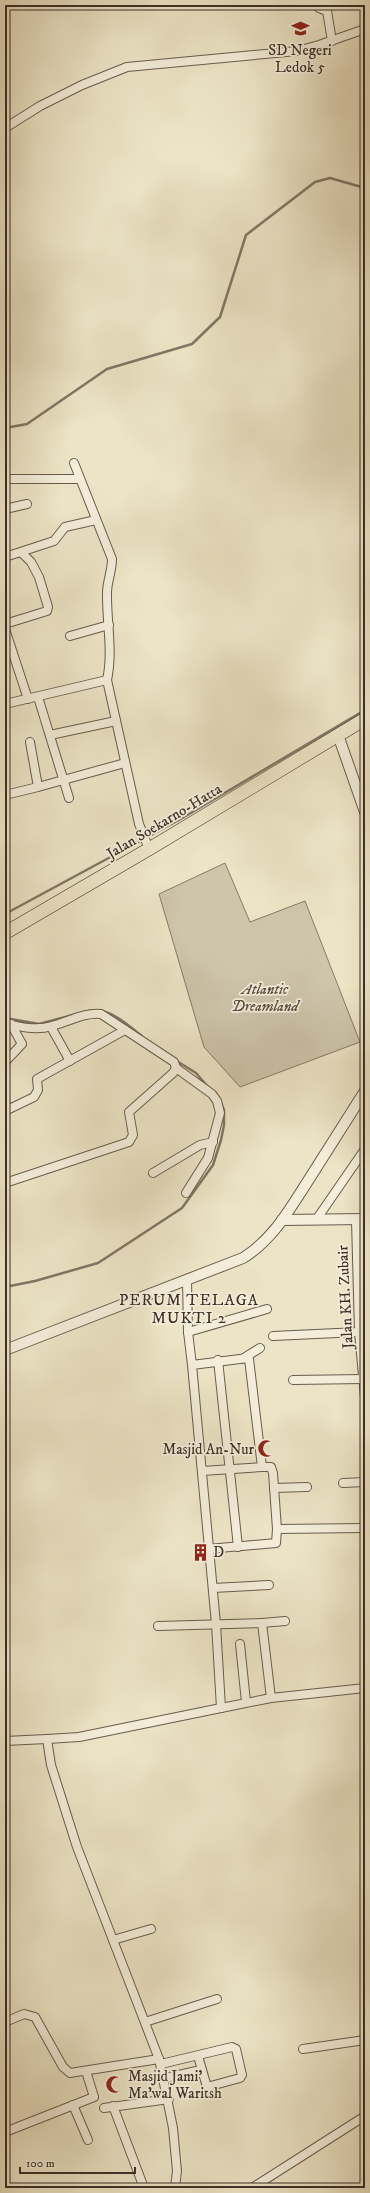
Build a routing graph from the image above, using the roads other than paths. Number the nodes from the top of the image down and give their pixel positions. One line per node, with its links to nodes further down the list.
1 (317, 5): 3 (street)
2 (365, 29): 3 (street)
3 (332, 41): 4 (street)
4 (5, 128)
5 (74, 463): 7 (street)
6 (5, 479): 7 (street)
7 (80, 479): 10 (street)
8 (27, 504): 9 (street)
9 (5, 509)
10 (96, 520): 11 (street); 14 (street)
11 (22, 553): 12 (street); 13 (street)
12 (5, 557)
13 (5, 624)
14 (109, 625): 16 (street); 17 (street)
15 (5, 628): 19 (street)
16 (70, 636)
17 (107, 680): 18 (street); 22 (street)
18 (38, 697): 19 (street); 23 (street)
19 (28, 699): 20 (street)
20 (5, 704)
21 (365, 720): 24 (main road, Jalan Soekarno-Hatta)
22 (116, 722): 23 (street); 26 (street)
23 (50, 735): 27 (street)
24 (338, 735): 31 (street); 32 (main road, Jalan Soekarno-Hatta)
25 (30, 742): 28 (street)
26 (125, 763): 27 (street); 32 (street)
27 (65, 781): 28 (street); 30 (street)
28 (38, 788): 29 (street)
29 (5, 795)
30 (69, 798)
31 (365, 812)
32 (148, 847): 33 (main road, Jalan Soekarno-Hatta)
33 (5, 933)
34 (8, 1024): 35 (street); 38 (street)
35 (51, 1027): 36 (street); 37 (street)
36 (125, 1030): 37 (street); 39 (street)
37 (70, 1061): 41 (street)
38 (5, 1062)
39 (176, 1068): 42 (street); 45 (street)
40 (365, 1090): 48 (street)
41 (5, 1111)
42 (213, 1142): 44 (street); 46 (street)
43 (365, 1149): 49 (street)
44 (153, 1172)
45 (5, 1183)
46 (186, 1193)
47 (360, 1219): 49 (street); 51 (street, Jalan KH. Zubair)
48 (282, 1220): 49 (street); 50 (street)
49 (316, 1220)
50 (187, 1280): 53 (street); 58 (street)
51 (361, 1283): 54 (street, Jalan KH. Zubair)
52 (267, 1309): 53 (street)
53 (188, 1332): 61 (street)
54 (359, 1332): 55 (street); 56 (street, Jalan KH. Zubair)
55 (273, 1336)
56 (363, 1342): 62 (street, Jalan KH. Zubair)
57 (260, 1348): 59 (street)
58 (5, 1350)
59 (244, 1358): 60 (street); 65 (street)
60 (218, 1360): 61 (street); 66 (street)
61 (192, 1365): 67 (street)
62 (364, 1379): 63 (street); 64 (street, Jalan KH. Zubair)
63 (292, 1380)
64 (365, 1397)
65 (262, 1467): 66 (street); 71 (street)
66 (230, 1468): 67 (street); 74 (street)
67 (202, 1471): 75 (street)
68 (365, 1482): 69 (street)
69 (343, 1483)
70 (307, 1487): 71 (street)
71 (274, 1488): 73 (street)
72 (365, 1528): 73 (street)
73 (277, 1529): 74 (street)
74 (238, 1547): 75 (street)
75 (208, 1549): 77 (street)
76 (269, 1584): 77 (street)
77 (213, 1588): 80 (street)
78 (285, 1621): 79 (street)
79 (262, 1623): 80 (street); 84 (street)
80 (216, 1624): 81 (street); 86 (street)
81 (158, 1626)
82 (240, 1644): 85 (street)
83 (365, 1688): 84 (street)
84 (271, 1698): 85 (street)
85 (246, 1702): 86 (street)
86 (221, 1708): 87 (street)
87 (47, 1739): 88 (street); 90 (street)
88 (5, 1741)
89 (151, 1929): 90 (street)
90 (113, 1940): 93 (street)
91 (217, 1998): 93 (street)
92 (5, 2022): 99 (street)
93 (145, 2022): 97 (street)
94 (365, 2040): 95 (street)
95 (302, 2048)
96 (198, 2056): 97 (street); 98 (street); 98 (street)
97 (160, 2062): 99 (street); 100 (street)
98 (201, 2070): 100 (street)
99 (86, 2071): 102 (street)
100 (165, 2078): 101 (street)
101 (169, 2099): 103 (street); 109 (street)
102 (73, 2105): 106 (street); 107 (street)
103 (113, 2106): 104 (street); 108 (street)
104 (104, 2108)
105 (365, 2116): 110 (street)
106 (5, 2132)
107 (88, 2140)
108 (144, 2188)
109 (175, 2188)
110 (252, 2188)

